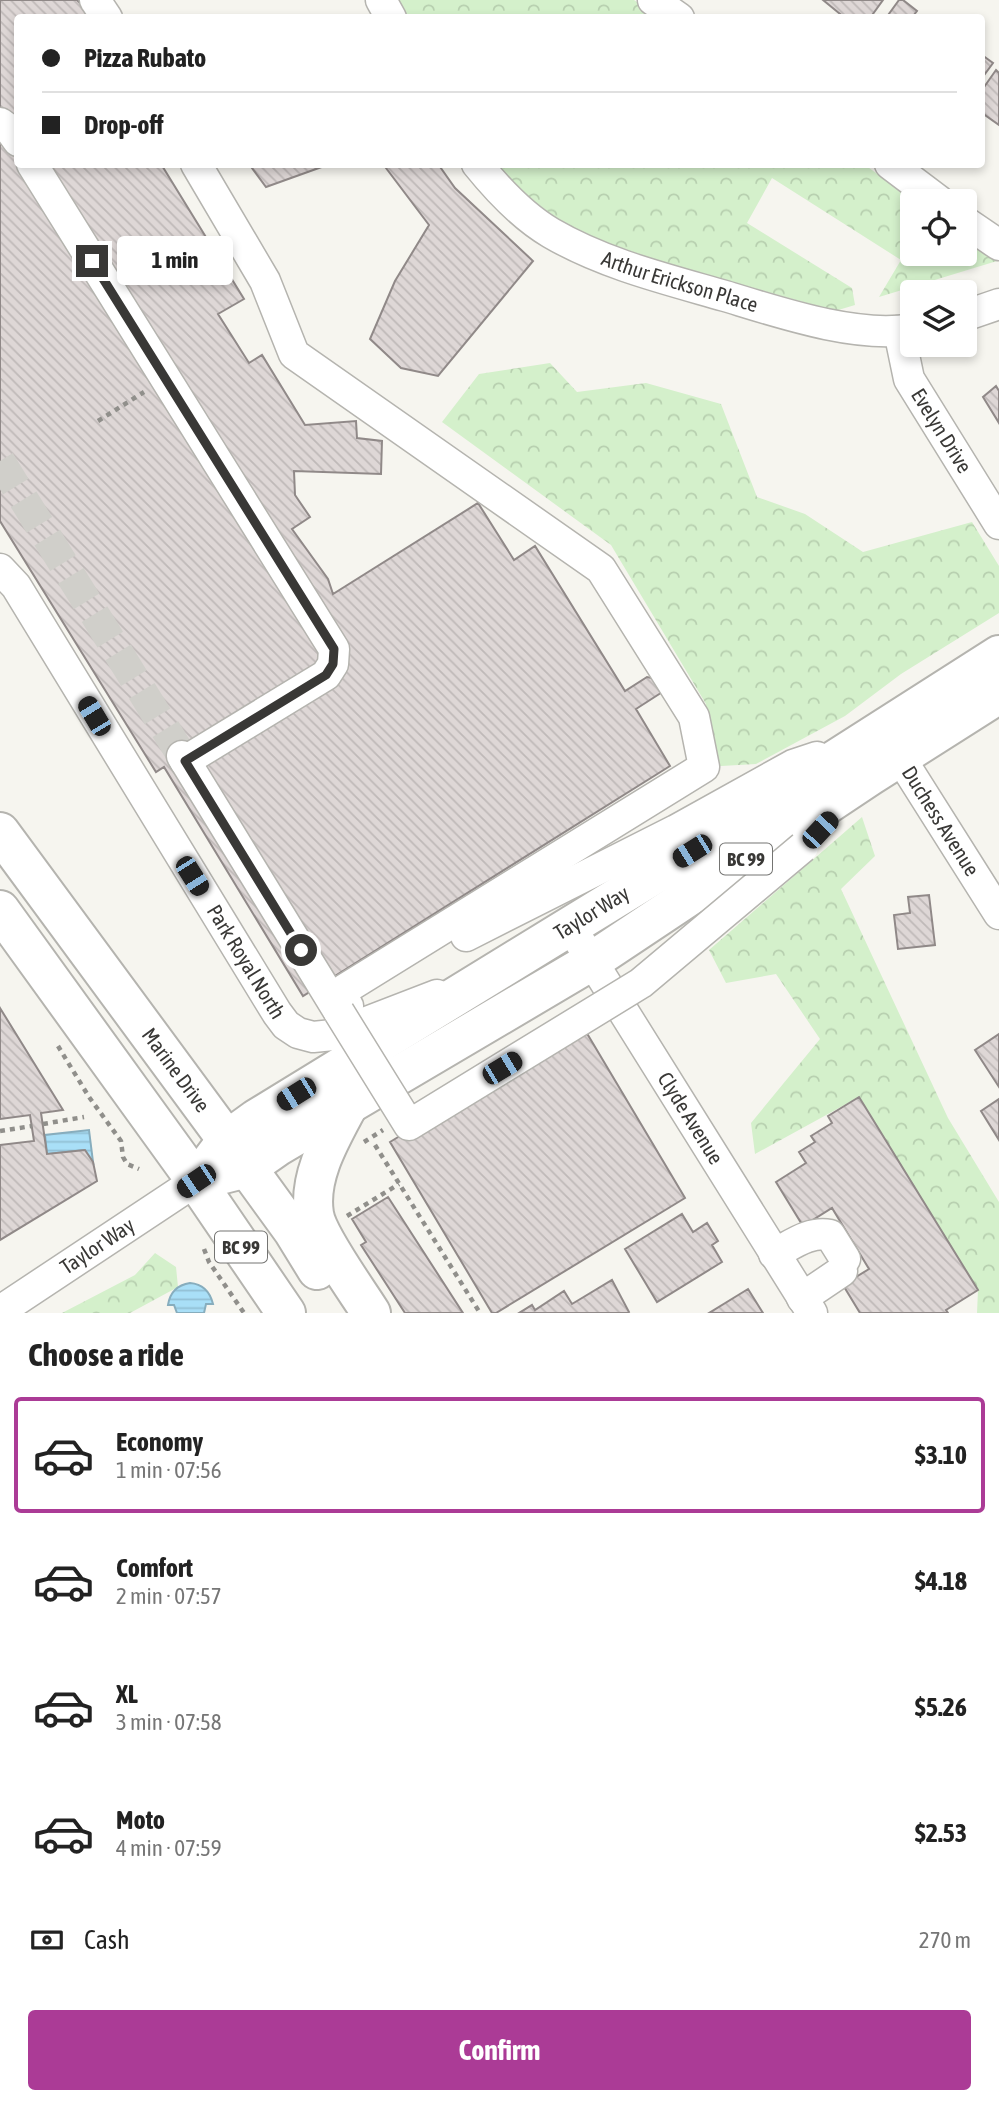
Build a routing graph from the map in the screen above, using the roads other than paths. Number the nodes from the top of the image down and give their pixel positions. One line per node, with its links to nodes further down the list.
1 (653, 0): 2 (street)
2 (673, 14)
3 (0, 123): 4 (street)
4 (14, 135)
5 (34, 168): 27 (street)
6 (198, 168): 27 (street)
7 (480, 168): 14 (street, Arthur Erickson Place)
8 (895, 168): 9 (street)
9 (923, 189)
10 (977, 229): 11 (street)
11 (999, 245)
12 (999, 304): 13 (street)
13 (977, 312)
14 (900, 330)
15 (907, 357): 16 (street, Evelyn Drive)
16 (999, 524)
17 (0, 569): 26 (street, Park Royal North)
18 (999, 655): 20 (main road, Taylor Way / BC 99)
19 (999, 694): 20 (main road, Taylor Way / BC 99)
20 (878, 751): 23 (street, Duchess Avenue); 24 (main road, Taylor Way / BC 99); 25 (main road, Taylor Way / BC 99); 27 (street); 27 (street, bridge)
21 (0, 832): 29 (main road, Marine Drive)
22 (0, 910): 30 (main road)
23 (999, 915)
24 (570, 926): 25 (street, Clyde Avenue); 26 (main road, Taylor Way / BC 99)
25 (592, 961): 28 (main road, Taylor Way / BC 99); 31 (street, Clyde Avenue)
26 (491, 975): 29 (main road, Taylor Way / BC 99)
27 (342, 1000)
28 (348, 1106): 29 (main road, Taylor Way); 36 (main road)
29 (237, 1154): 30 (main road, Taylor Way / BC 99); 35 (main road, Marine Drive)
30 (196, 1181): 33 (street, Taylor Way); 34 (main road, BC 99)
31 (774, 1254): 32 (street, Clyde Avenue); 32 (street)
32 (807, 1305)
33 (0, 1311)
34 (286, 1313)
35 (344, 1313)
36 (372, 1313)

